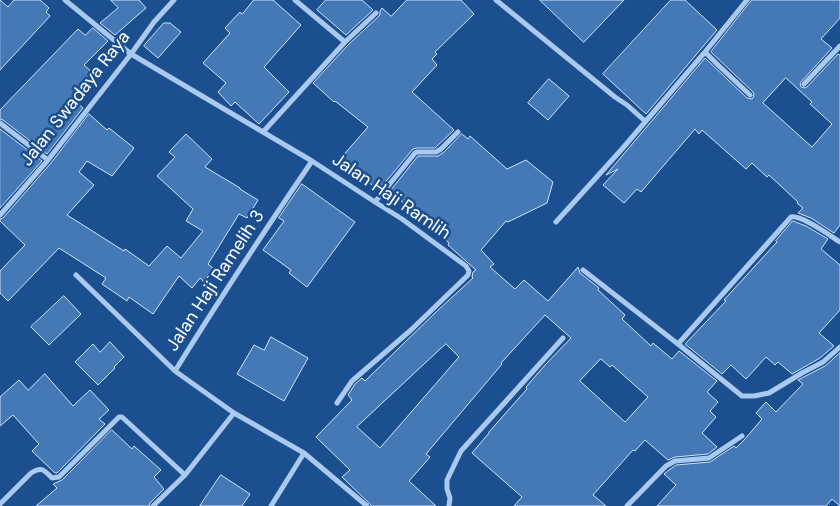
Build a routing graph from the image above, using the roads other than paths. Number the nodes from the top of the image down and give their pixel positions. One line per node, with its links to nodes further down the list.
1 (65, 0): 10 (street, Jalan Haji Ramlih)
2 (174, 0): 10 (street, Jalan Swadaya Raya)
3 (295, 0): 7 (street)
4 (496, 0): 13 (street)
5 (747, 0): 9 (street)
6 (376, 13): 7 (street)
7 (345, 42): 15 (street)
8 (840, 46): 11 (street)
9 (705, 52): 12 (street); 13 (street)
10 (130, 54): 15 (street, Jalan Haji Ramlih); 17 (street, Jalan Swadaya Raya)
11 (804, 84)
12 (750, 95)
13 (646, 121): 21 (street)
14 (0, 123): 17 (street)
15 (263, 132): 18 (street, Jalan Haji Ramlih)
16 (458, 132): 19 (street)
17 (48, 160): 20 (street, Jalan Swadaya Raya)
18 (312, 161): 19 (street, Jalan Haji Ramlih); 28 (street, Jalan Haji Ramelih 3)
19 (375, 202): 29 (street, Jalan Haji Ramlih)
20 (0, 215)
21 (556, 222)
22 (840, 242): 26 (street)
23 (583, 270): 26 (street)
24 (76, 275): 28 (street)
25 (563, 338): 38 (street)
26 (678, 344): 27 (street)
27 (840, 346)
28 (175, 371): 30 (street, Jalan Haji Ramelih 3)
29 (337, 404)
30 (234, 412): 32 (street, Jalan Haji Ramelih 3); 33 (street)
31 (742, 436): 39 (street)
32 (304, 454): 36 (street); 37 (street, Jalan Haji Ramelih 3)
33 (185, 475): 34 (street); 35 (street)
34 (0, 504)
35 (153, 506)
36 (271, 506)
37 (367, 506)
38 (449, 506)
39 (627, 506)

